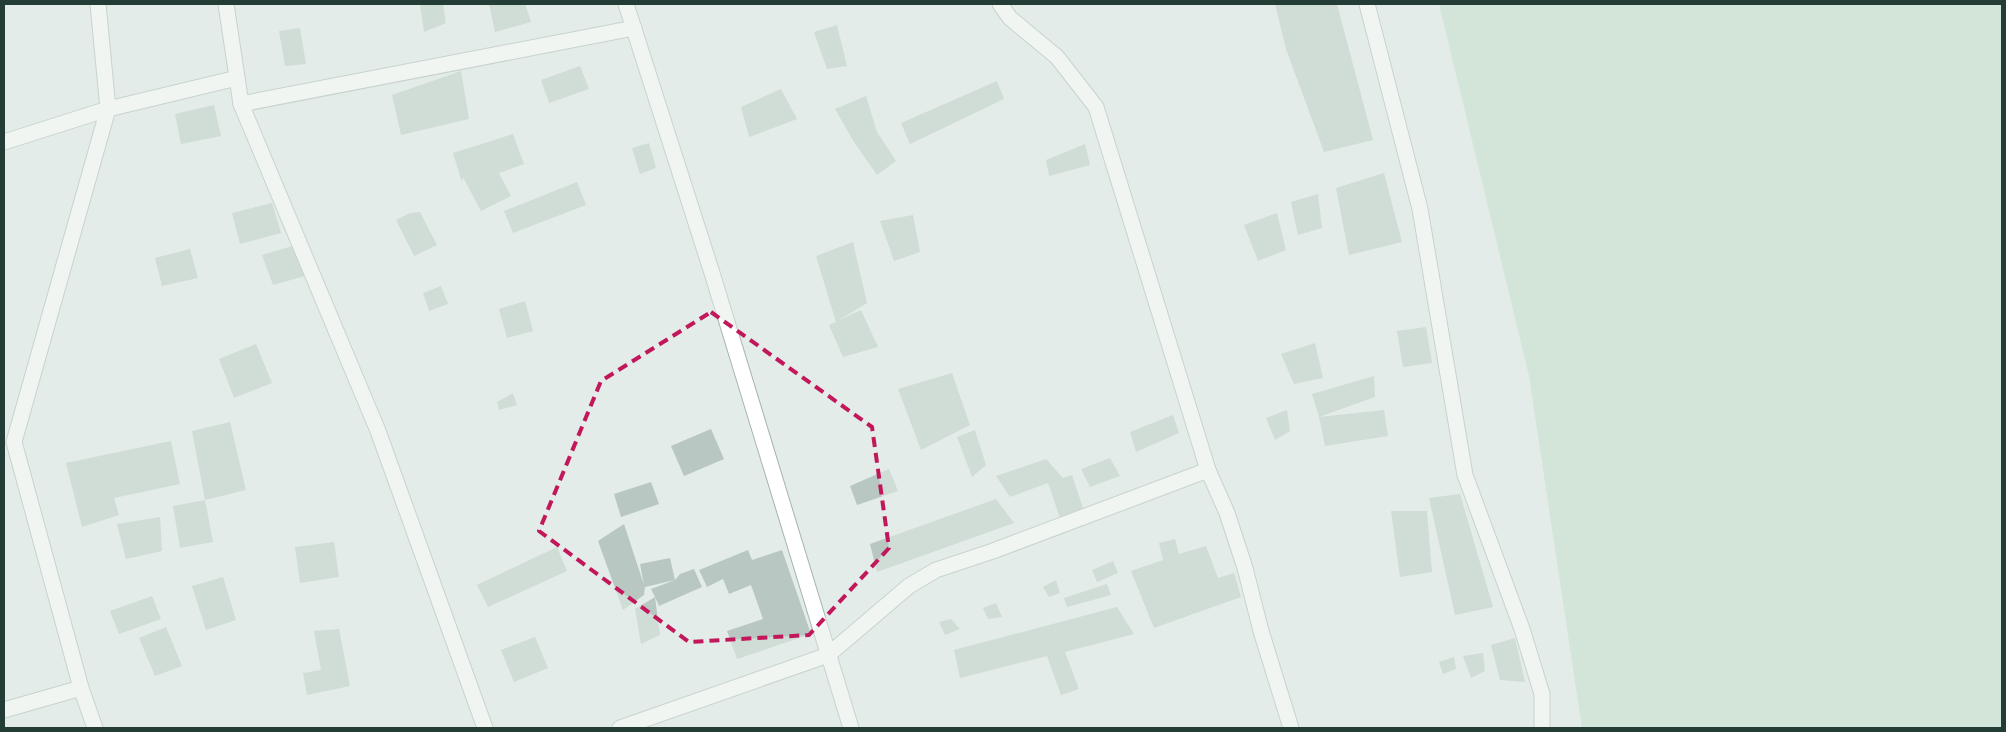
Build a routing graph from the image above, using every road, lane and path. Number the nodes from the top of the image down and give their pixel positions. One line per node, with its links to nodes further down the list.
1 (98, 4): 9 (street)
2 (226, 4): 7 (street)
3 (626, 4): 6 (street)
4 (1000, 4): 11 (street)
5 (1367, 4): 20 (street)
6 (634, 28): 8 (street); 12 (street)
7 (237, 78): 8 (street); 9 (street)
8 (241, 104): 16 (street)
9 (108, 109): 10 (street); 13 (street)
10 (4, 142)
11 (1208, 470): 12 (street); 19 (street)
12 (828, 655): 17 (street); 18 (street)
13 (82, 688): 14 (street); 15 (street)
14 (4, 710)
15 (95, 728)
16 (485, 728)
17 (620, 728)
18 (851, 728)
19 (1291, 728)
20 (1542, 728)

